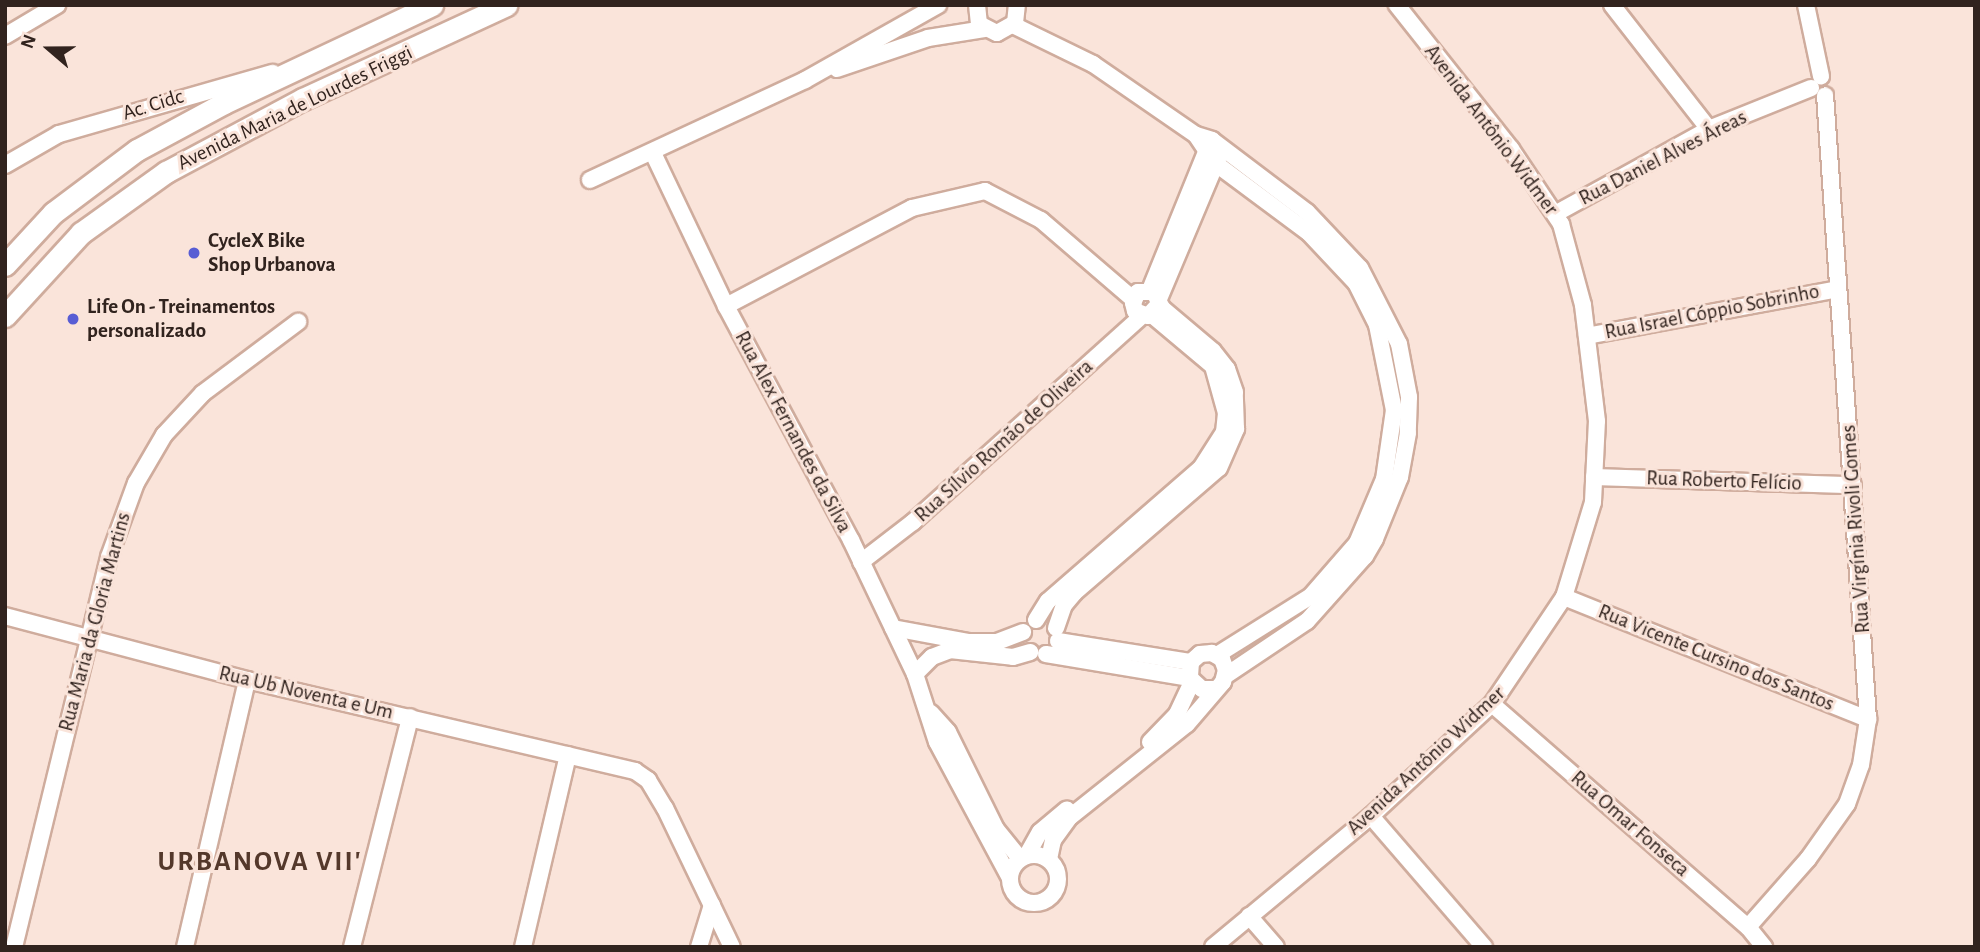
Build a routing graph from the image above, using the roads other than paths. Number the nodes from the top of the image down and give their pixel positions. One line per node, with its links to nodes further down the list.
1 (57, 5): 12 (street)
2 (432, 5): 13 (street, Avenida Maria de Lourdes Friggi)
3 (506, 5): 26 (street, Avenida Maria de Lourdes Friggi)
4 (938, 5): 14 (street)
5 (977, 5): 11 (street)
6 (1017, 5): 10 (street)
7 (1397, 5): 21 (street, Avenida Antônio Widmer)
8 (1612, 5): 16 (street)
9 (1805, 5): 15 (street, Rua Virgínia Rivoli Gomes)
10 (1013, 25): 11 (street); 17 (street)
11 (984, 29): 14 (street)
12 (5, 36)
13 (309, 64): 19 (street, Ac. Cidc); 22 (street, Avenida Maria de Lourdes Friggi)
14 (805, 80): 18 (street)
15 (1819, 86): 16 (street, Rua Daniel Alves Áreas); 23 (street, Rua Virgínia Rivoli Gomes)
16 (1709, 129): 21 (street, Rua Daniel Alves Áreas)
17 (1210, 148): 24 (street, Rua Sílvio Romão de Oliveira); 40 (street); 43 (street)
18 (653, 153): 20 (street); 25 (street, Rua Alex Fernandes da Silva)
19 (5, 165)
20 (590, 180)
21 (1555, 214): 28 (street, Avenida Antônio Widmer)
22 (5, 265)
23 (1837, 289): 28 (street, Rua Israel Cóppio Sobrinho); 30 (street, Rua Virgínia Rivoli Gomes)
24 (1153, 305): 25 (street); 31 (street, Rua Sílvio Romão de Oliveira); 34 (street); 37 (street)
25 (726, 306): 31 (street, Rua Alex Fernandes da Silva)
26 (5, 316)
27 (298, 322): 38 (street, Rua Maria da Gloria Martins)
28 (1587, 336): 29 (street, Avenida Antônio Widmer)
29 (1594, 477): 30 (street, Rua Roberto Felício); 32 (street, Avenida Antônio Widmer)
30 (1853, 485): 49 (street, Rua Virgínia Rivoli Gomes)
31 (861, 562): 35 (street, Rua Alex Fernandes da Silva)
32 (1564, 597): 46 (street, Avenida Antônio Widmer); 49 (street, Rua Vicente Cursino dos Santos)
33 (5, 617): 38 (street, Rua Ub Noventa e Um)
34 (1036, 620): 36 (street); 37 (street)
35 (893, 628): 36 (street); 41 (street, Rua Alex Fernandes da Silva)
36 (1023, 632): 39 (street)
37 (1057, 635): 39 (street); 42 (street)
38 (88, 639): 44 (street, Rua Ub Noventa e Um); 58 (street, Rua Maria da Gloria Martins)
39 (1038, 653): 41 (street); 42 (street)
40 (1217, 655): 42 (street); 43 (street)
41 (915, 674): 47 (street, Rua Alex Fernandes da Silva)
42 (1191, 674): 45 (street); 52 (street)
43 (1225, 676): 45 (street)
44 (247, 680): 48 (street, Rua Ub Noventa e Um); 59 (street)
45 (1214, 689): 53 (street)
46 (1492, 704): 51 (street, Avenida Antônio Widmer); 57 (street, Rua Omar Fonseca)
47 (931, 713): 52 (street, Rua Alex Fernandes da Silva); 54 (street, Rua Alex Fernandes da Silva)
48 (410, 717): 50 (street, Rua Ub Noventa e Um); 60 (street)
49 (1868, 719): 57 (street, Rua Virgínia Rivoli Gomes)
50 (568, 755): 55 (street, Rua Ub Noventa e Um); 61 (street)
51 (1371, 816): 56 (street, Avenida Antônio Widmer); 66 (street)
52 (1024, 857): 53 (street); 54 (street)
53 (1049, 859): 54 (street)
54 (1010, 878)
55 (712, 905): 62 (street); 63 (street, Rua Ub Noventa e Um)
56 (1250, 916): 64 (street, Avenida Antônio Widmer); 65 (street)
57 (1748, 927): 67 (street, Rua Omar Fonseca)
58 (14, 947)
59 (185, 947)
60 (352, 947)
61 (523, 947)
62 (699, 947)
63 (732, 947)
64 (1213, 947)
65 (1276, 947)
66 (1484, 947)
67 (1764, 947)

